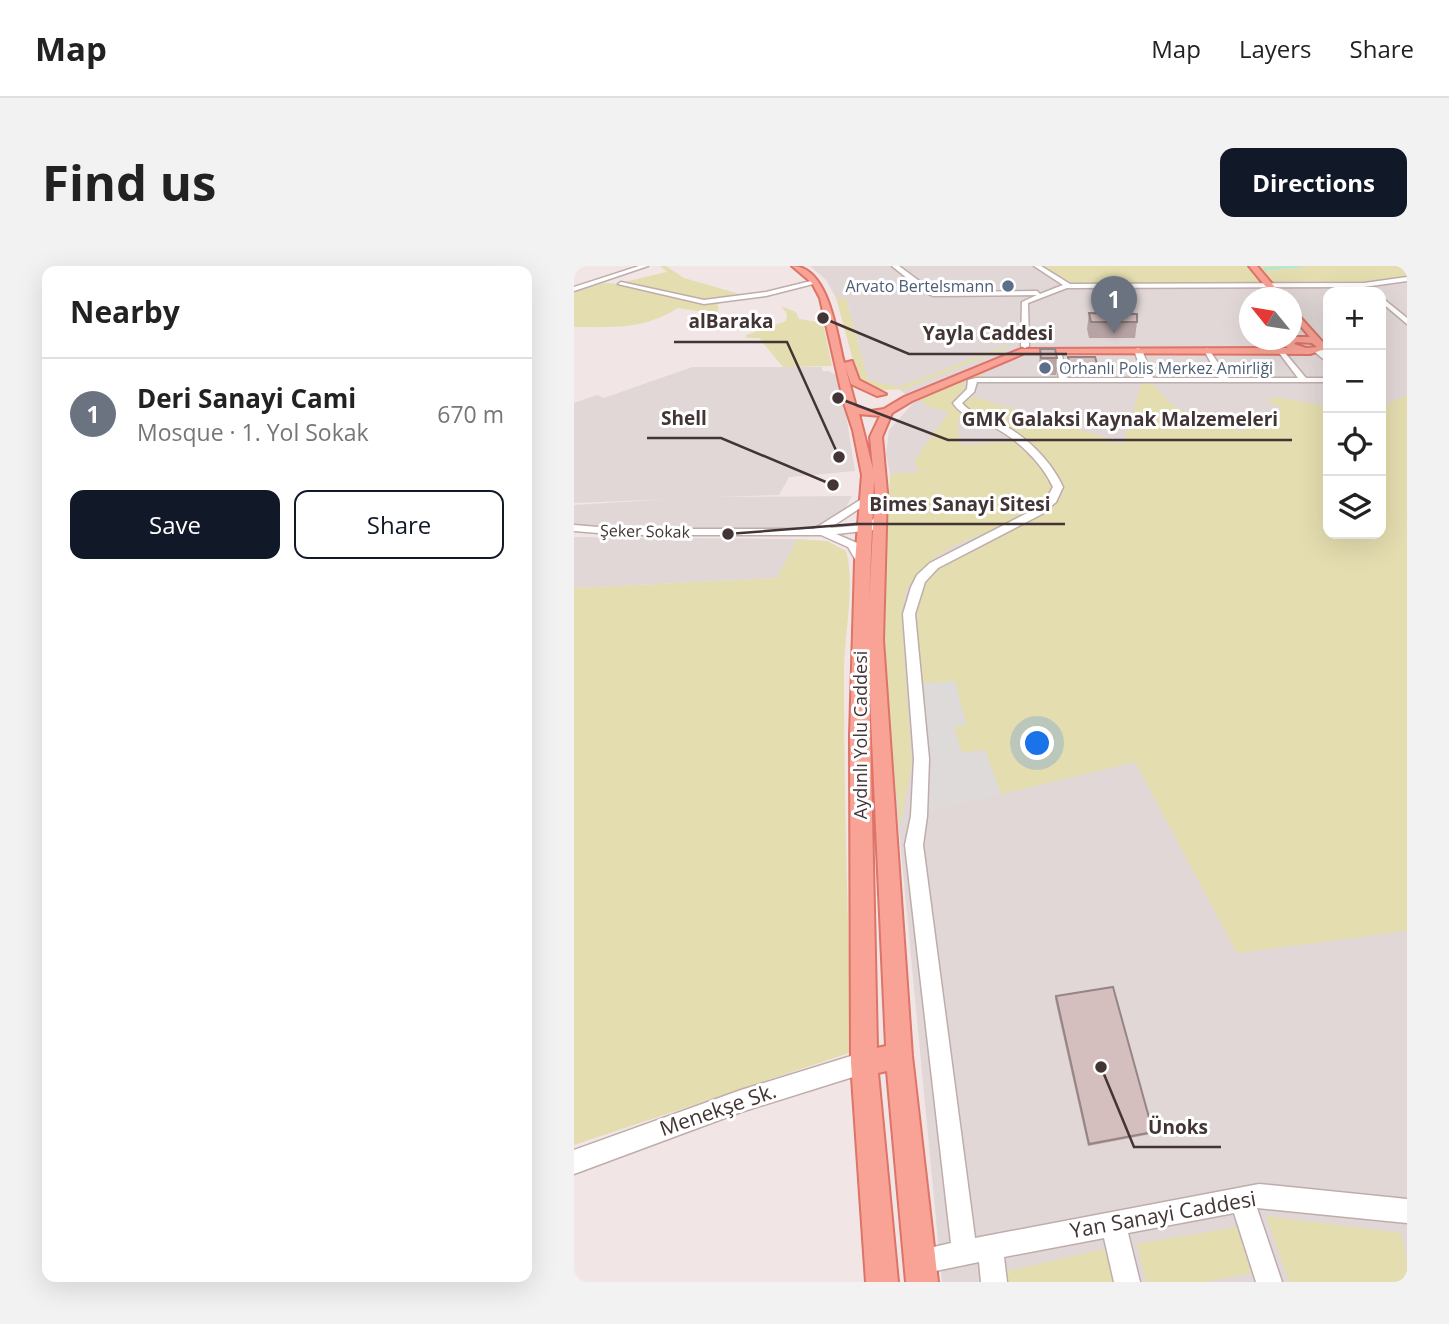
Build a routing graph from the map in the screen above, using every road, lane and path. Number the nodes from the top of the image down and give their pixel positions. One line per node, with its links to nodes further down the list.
1 (645, 266): 18 (street)
2 (796, 266): 9 (main road)
3 (804, 266): 44 (main road)
4 (895, 266): 20 (street)
5 (1037, 266): 11 (street)
6 (1246, 266): 7 (main road)
7 (1253, 270): 12 (street); 13 (main road)
8 (1403, 280): 14 (street); 15 (street)
9 (816, 282): 10 (street); 45 (main road, Aydınlı Yolu Caddesi)
10 (621, 284)
11 (1064, 285): 12 (street); 19 (street)
12 (1221, 285): 13 (street)
13 (1265, 285): 14 (street); 16 (main road)
14 (1364, 285): 17 (street)
15 (1407, 286)
16 (1267, 287)
17 (1367, 287)
18 (574, 289)
19 (1043, 292): 20 (street); 21 (street); 21 (street); 29 (street)
20 (933, 293): 21 (street)
21 (1005, 294)
22 (1386, 303): 24 (street)
23 (1016, 322): 29 (street)
24 (1407, 322)
25 (1302, 324): 28 (main road)
26 (1302, 342): 28 (main road)
27 (1239, 346): 29 (main road)
28 (1319, 346): 36 (main road); 37 (street)
29 (1023, 348): 35 (main road); 38 (main road)
30 (1138, 350): 31 (main road); 35 (main road); 40 (street)
31 (1208, 350): 32 (main road); 41 (street)
32 (1239, 350)
33 (1282, 350): 36 (main road); 42 (street)
34 (1302, 350): 36 (main road)
35 (1057, 351): 39 (street)
36 (1306, 351)
37 (1323, 353)
38 (976, 366): 44 (main road); 46 (main road)
39 (1063, 379): 40 (street); 60 (street)
40 (1149, 379): 41 (street)
41 (1225, 380): 42 (street)
42 (1304, 380): 43 (street)
43 (1323, 380)
44 (884, 395): 45 (main road); 46 (main road)
45 (850, 406): 46 (main road); 47 (main road, Aydınlı Yolu Caddesi)
46 (891, 410): 49 (main road, Aydınlı Yolu Caddesi)
47 (868, 498): 48 (street); 49 (main road, Aydınlı Yolu Caddesi)
48 (836, 519): 49 (street); 51 (street)
49 (865, 526): 51 (street, Şeker Sokak); 52 (main road, Aydınlı Yolu Caddesi); 53 (main road, Aydınlı Yolu Caddesi)
50 (574, 528): 51 (street, Şeker Sokak)
51 (806, 533): 52 (street)
52 (862, 562): 54 (main road, Aydınlı Yolu Caddesi)
53 (900, 1056): 54 (main road); 61 (main road, Aydınlı Yolu Caddesi)
54 (864, 1063): 55 (street, Menekşe Sk.); 62 (main road, Aydınlı Yolu Caddesi)
55 (574, 1162)
56 (1242, 1199): 57 (street, Yan Sanayi Caddesi); 58 (street, Yan Sanayi Caddesi); 65 (street)
57 (1407, 1212)
58 (1113, 1224): 59 (street, Yan Sanayi Caddesi); 64 (street)
59 (990, 1248): 60 (street, Yan Sanayi Caddesi); 63 (street)
60 (965, 1252): 61 (street, Yan Sanayi Caddesi)
61 (921, 1271)
62 (882, 1282)
63 (994, 1282)
64 (1127, 1282)
65 (1269, 1282)

